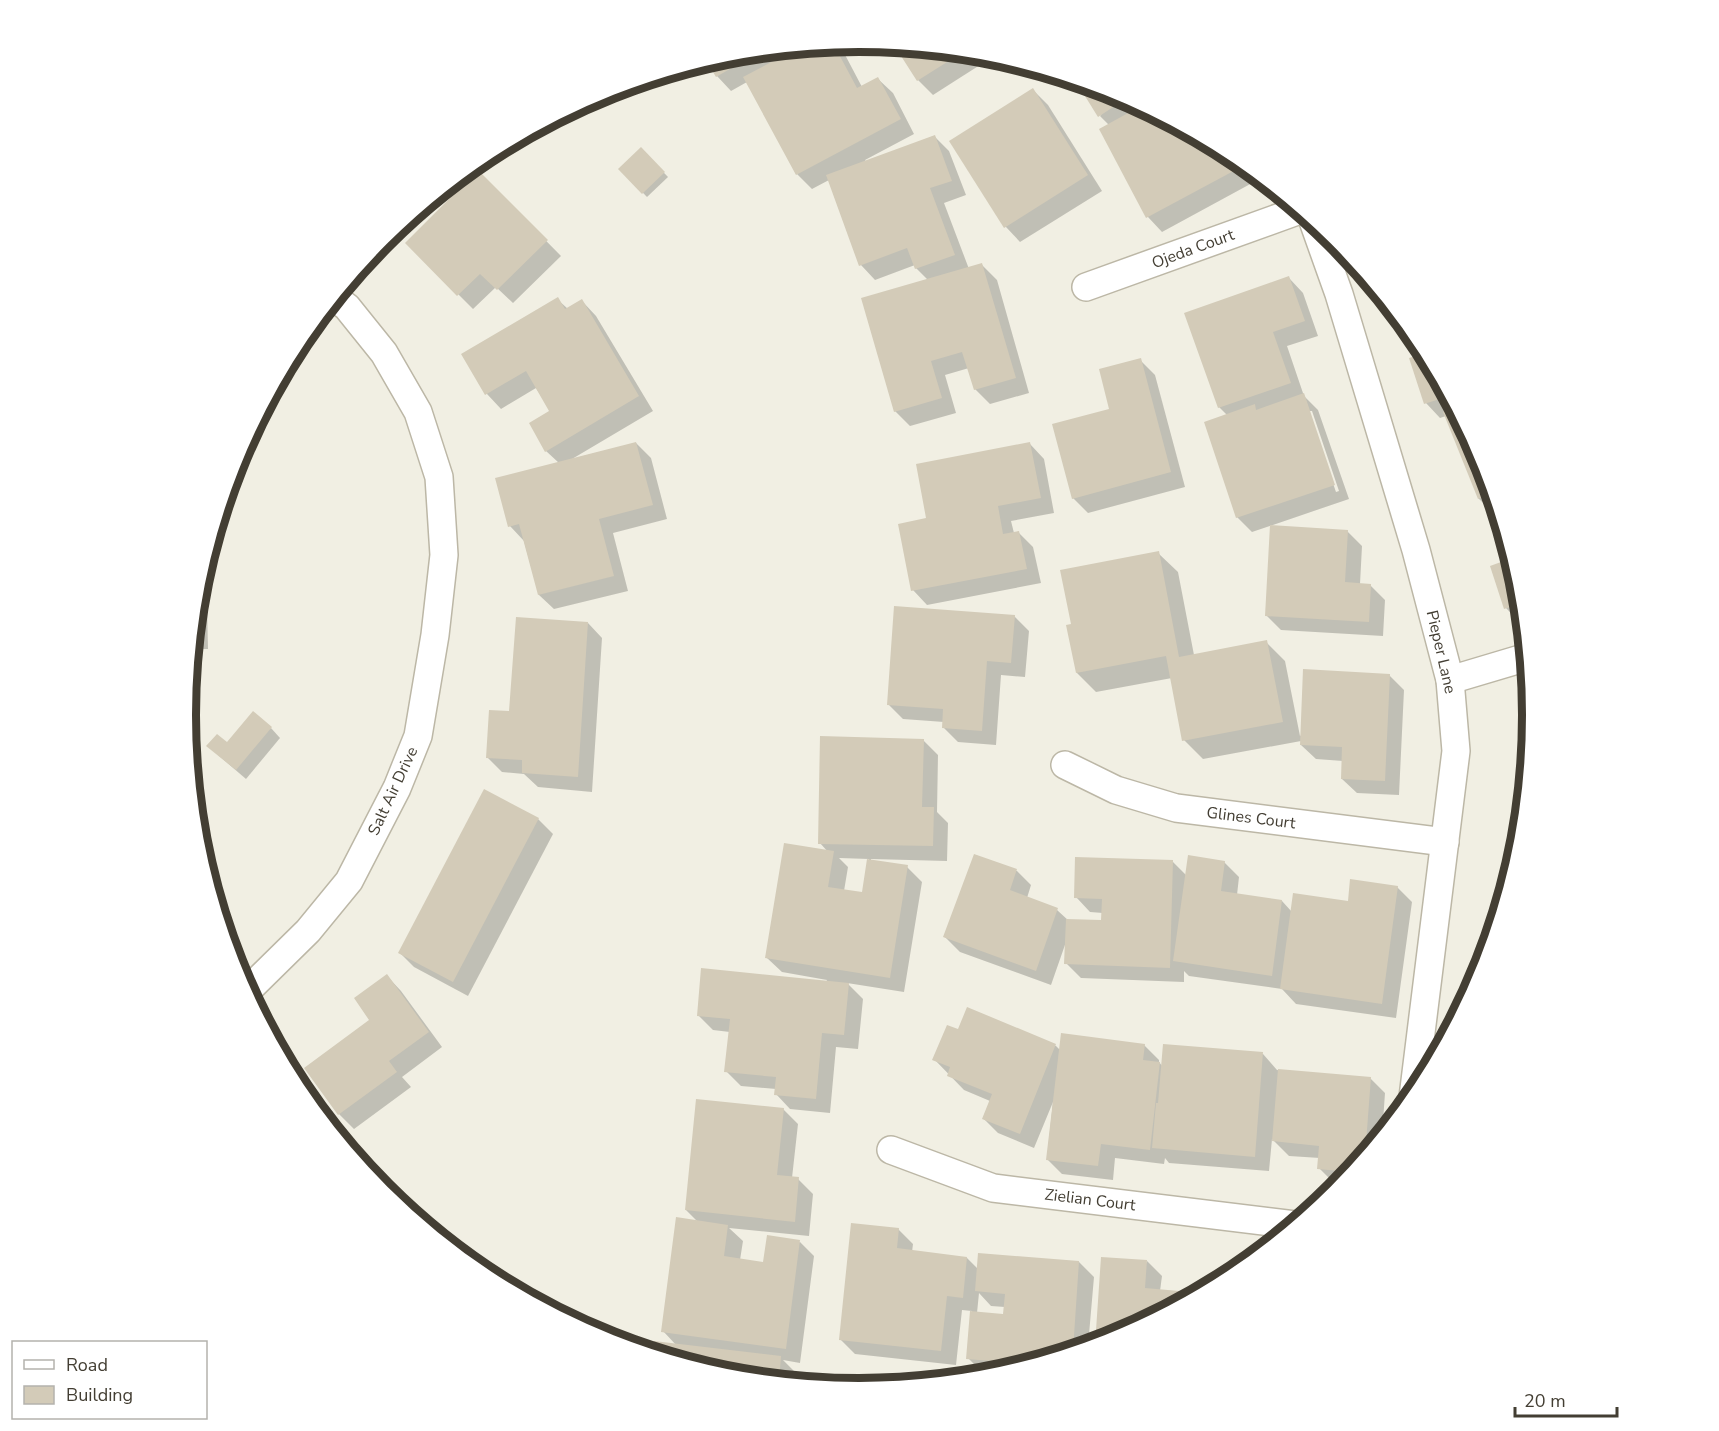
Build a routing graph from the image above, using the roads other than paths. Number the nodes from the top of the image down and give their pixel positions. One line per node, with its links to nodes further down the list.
1 (1292, 213): 3 (street, Ojeda Court)
2 (1319, 239): 6 (street, Pieper Lane)
3 (1086, 287)
4 (341, 303): 9 (street, Salt Air Drive)
5 (1520, 659): 6 (street)
6 (1450, 680): 8 (street, Pieper Lane)
7 (1065, 765): 8 (street, Glines Court)
8 (1445, 842): 10 (street, Pieper Lane)
9 (254, 984)
10 (1416, 1077)
11 (891, 1150): 12 (street, Zielian Court)
12 (1285, 1224)

